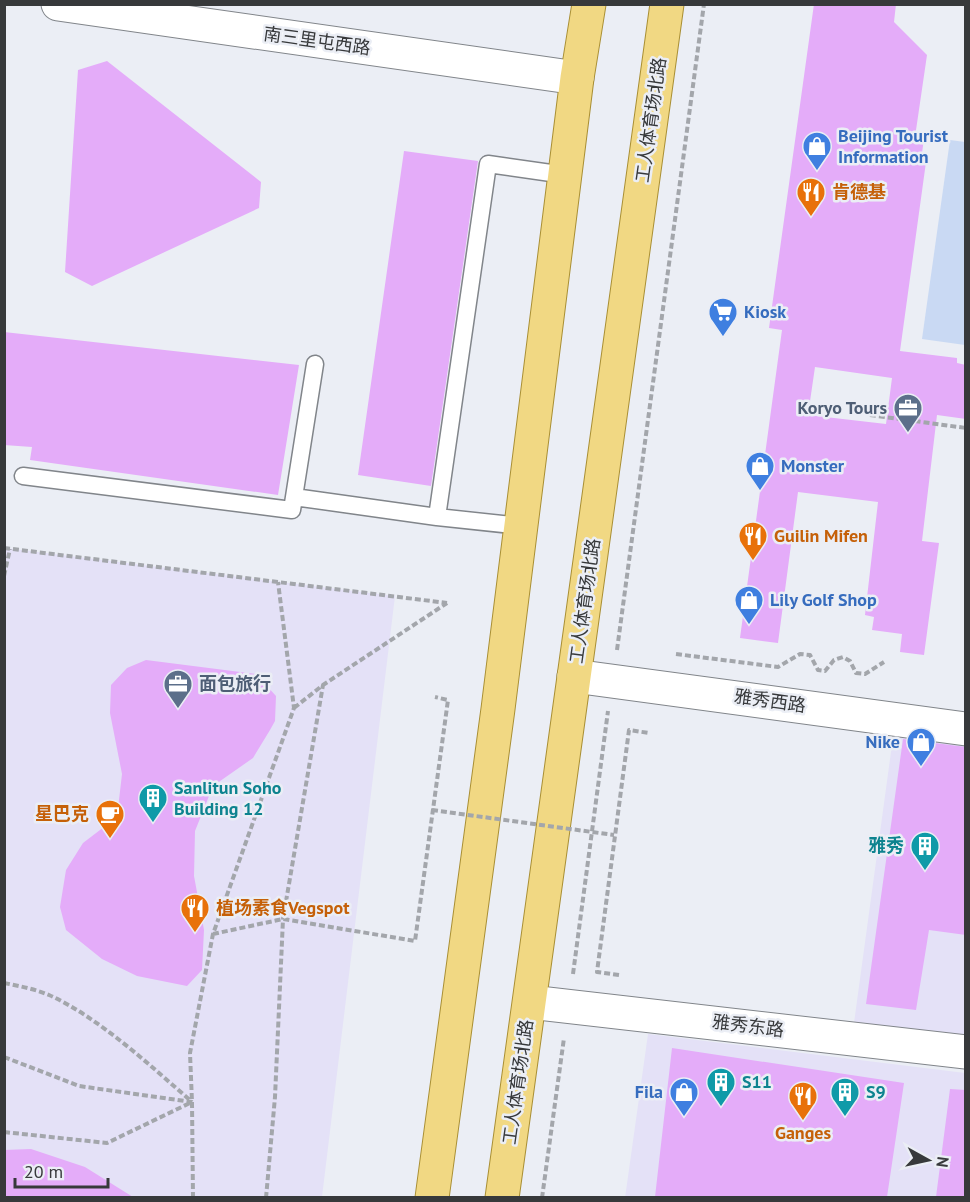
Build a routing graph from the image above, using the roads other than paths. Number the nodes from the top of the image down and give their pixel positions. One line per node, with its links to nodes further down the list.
1 (58, 4): 4 (street, 南三里屯西路)
2 (589, 4): 4 (main road)
3 (667, 4): 11 (main road, 工人体育场北路)
4 (577, 78): 5 (main road)
5 (565, 175): 9 (lane); 10 (main road)
6 (315, 364): 8 (lane)
7 (22, 476): 8 (lane)
8 (294, 497): 9 (lane)
9 (437, 517): 10 (lane)
10 (520, 526): 15 (main road)
11 (574, 676): 12 (street, 雅秀西路); 13 (main road, 工人体育场北路)
12 (966, 729)
13 (530, 1002): 14 (street, 雅秀东路); 16 (main road, 工人体育场北路)
14 (966, 1052)
15 (432, 1197)
16 (502, 1197)

